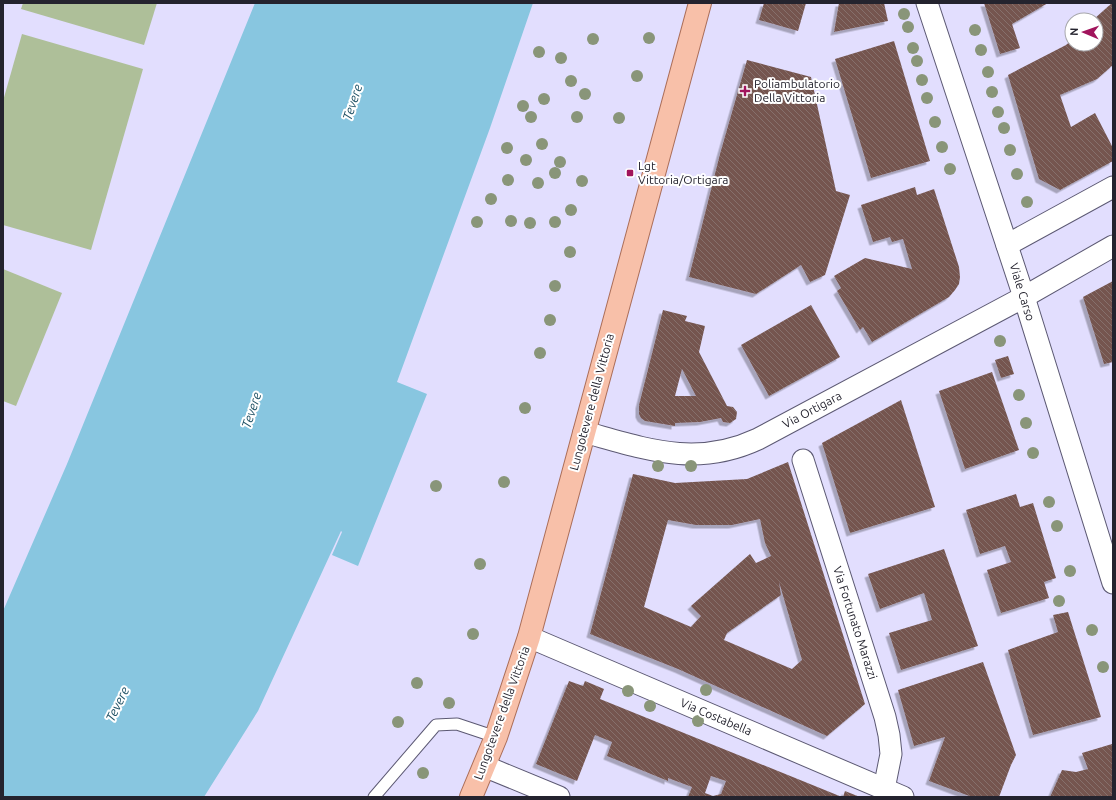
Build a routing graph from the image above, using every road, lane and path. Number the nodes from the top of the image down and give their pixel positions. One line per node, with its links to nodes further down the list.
1 (700, 3): 7 (main road, Lungotevere della Vittoria)
2 (927, 3): 4 (street, Viale Carso)
3 (1113, 187): 4 (street)
4 (1007, 245): 6 (street, Viale Carso)
5 (1113, 246): 6 (street, Via Ortigara)
6 (1024, 297): 7 (street, Via Ortigara); 9 (street, Viale Carso)
7 (584, 432): 10 (main road, Lungotevere della Vittoria)
8 (803, 460): 13 (street, Via Fortunato Marazzi)
9 (1113, 583)
10 (529, 637): 11 (main road, Lungotevere della Vittoria); 13 (street, Via Costabella)
11 (496, 737): 12 (main road, Lungotevere della Vittoria); 14 (lane)
12 (484, 766): 15 (main road, Lungotevere della Vittoria); 16 (street)
13 (884, 789): 17 (street, Via Costabella)
14 (374, 797)
15 (471, 797)
16 (559, 797)
17 (903, 797)

